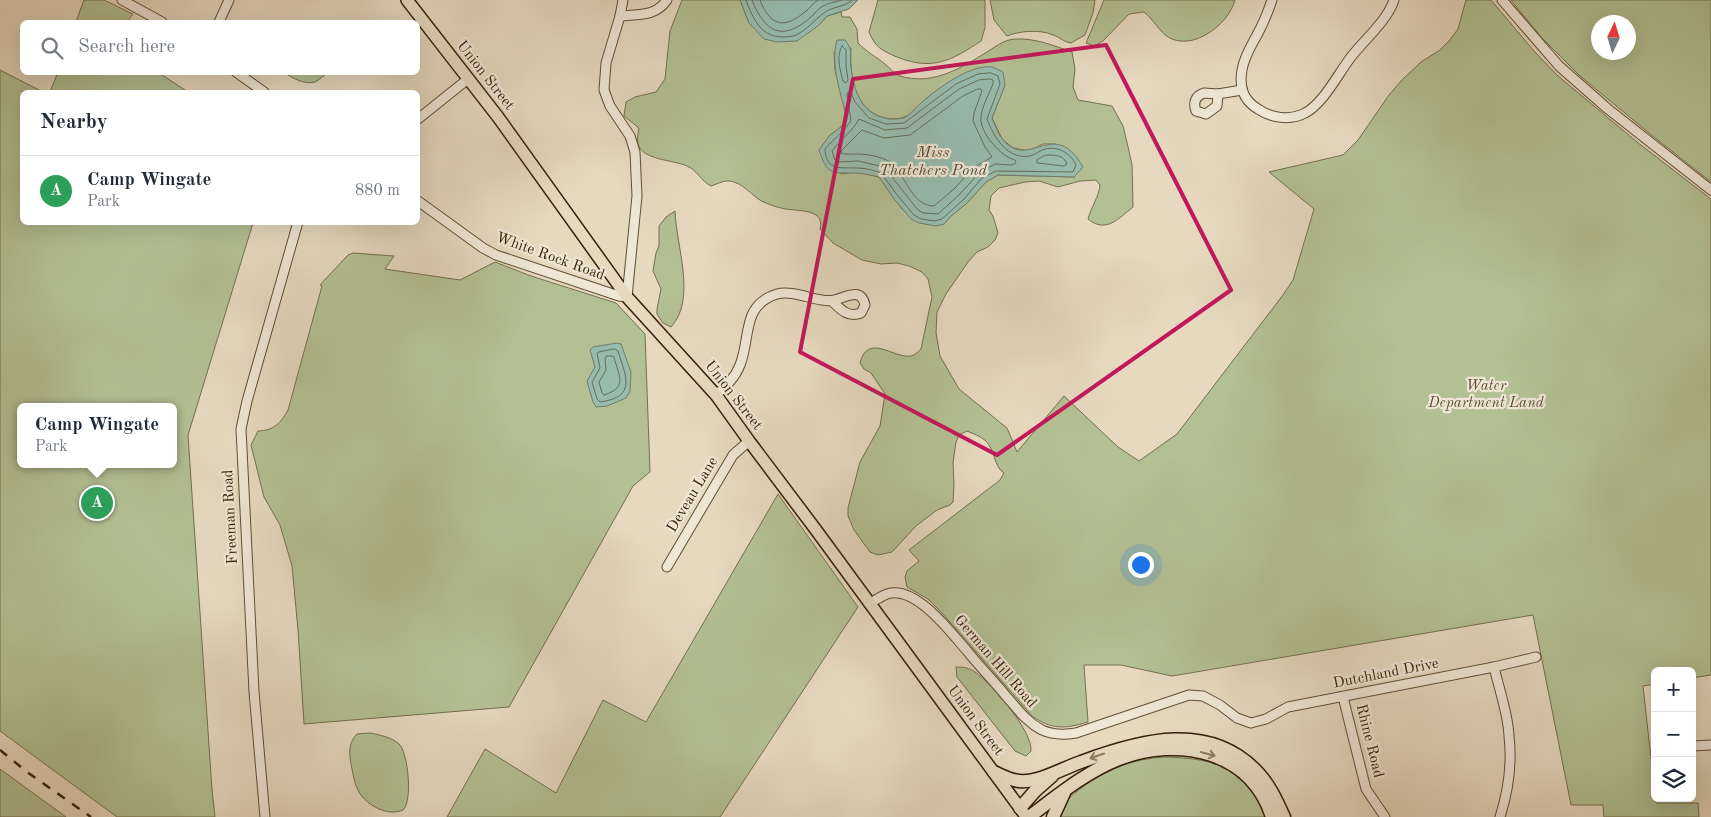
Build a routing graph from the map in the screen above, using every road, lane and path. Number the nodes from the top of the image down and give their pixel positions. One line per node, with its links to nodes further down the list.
1 (122, 0): 10 (street)
2 (229, 0): 11 (street)
3 (407, 0): 13 (main road, Union Street)
4 (623, 0): 9 (street)
5 (667, 0): 9 (street)
6 (1272, 0): 15 (street)
7 (1394, 0): 15 (street)
8 (1502, 0): 18 (street)
9 (620, 16): 21 (street)
10 (158, 20)
11 (220, 20)
12 (240, 75): 14 (street)
13 (468, 78): 17 (street); 21 (main road, Union Street)
14 (261, 90)
15 (1242, 90): 16 (street)
16 (1218, 94)
17 (420, 117)
18 (1711, 190)
19 (420, 202): 21 (street, White Rock Road)
20 (297, 225): 37 (street, Freeman Road)
21 (627, 297): 23 (main road, Union Street)
22 (832, 301): 23 (street)
23 (716, 395): 24 (main road, Union Street)
24 (749, 441): 25 (street, Deveau Lane); 26 (main road, Union Street)
25 (667, 567)
26 (870, 603): 30 (street, German Hill Road); 33 (main road, Union Street)
27 (1536, 657): 28 (street, Dutchland Drive)
28 (1494, 667): 29 (street, Dutchland Drive); 42 (street)
29 (1343, 697): 30 (street, Dutchland Drive); 41 (street, Rhine Road)
30 (1243, 721)
31 (1711, 745): 32 (street)
32 (1696, 746)
33 (994, 772): 34 (highway); 36 (main road, Union Street)
34 (1058, 772): 36 (highway); 40 (highway, one-way to 34)
35 (1065, 791): 36 (highway); 38 (highway); 39 (highway, one-way to 39)
36 (1025, 814)
37 (265, 817)
38 (1053, 817)
39 (1272, 817)
40 (1284, 817)
41 (1385, 817)
42 (1500, 817)

